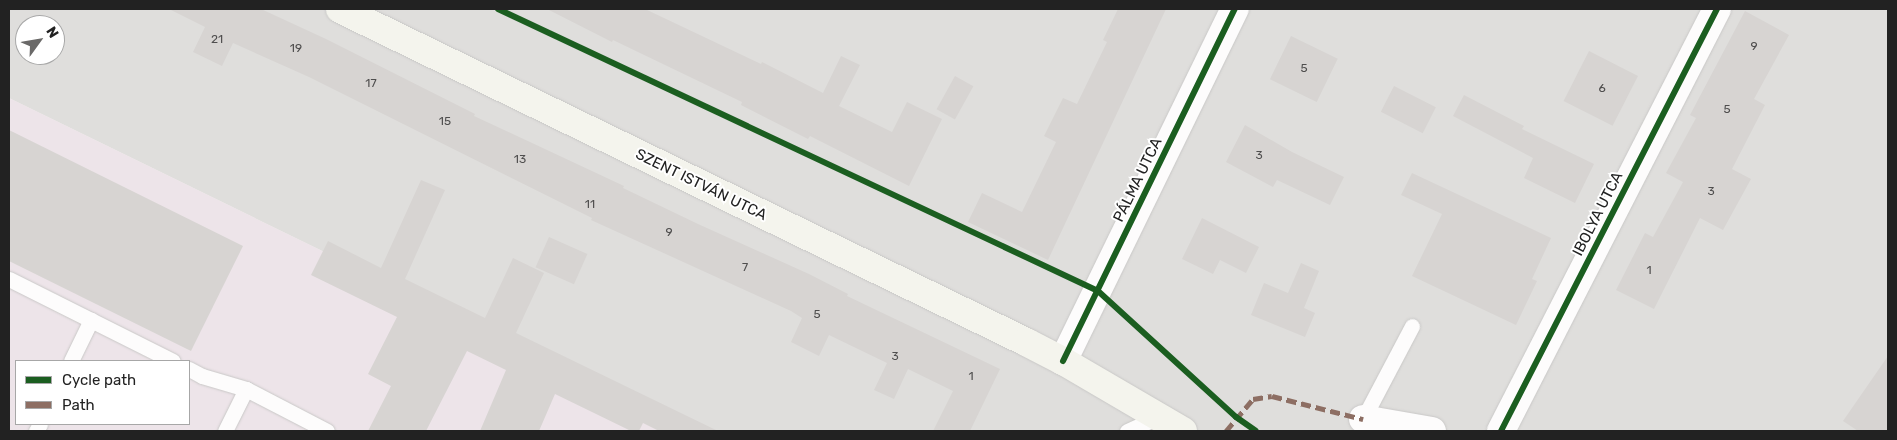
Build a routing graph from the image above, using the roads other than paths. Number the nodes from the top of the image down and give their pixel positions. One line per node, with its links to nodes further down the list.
1 (340, 9): 9 (main road, SZENT ISTVÁN UTCA)
2 (1235, 9): 9 (street, PÁLMA UTCA)
3 (1717, 9): 19 (street, IBOLYA UTCA)
4 (9, 279): 5 (lane)
5 (92, 320): 7 (lane); 8 (lane)
6 (1412, 326): 13 (lane)
7 (72, 360)
8 (171, 360)
9 (1063, 361): 12 (main road, SZENT ISTVÁN UTCA)
10 (190, 370): 11 (lane)
11 (246, 389): 14 (lane); 15 (lane)
12 (1158, 416): 16 (lane); 17 (main road, SZENT ISTVÁN UTCA)
13 (1364, 420): 18 (street)
14 (225, 431)
15 (327, 431)
16 (1127, 431)
17 (1183, 431)
18 (1432, 431)
19 (1501, 431)

